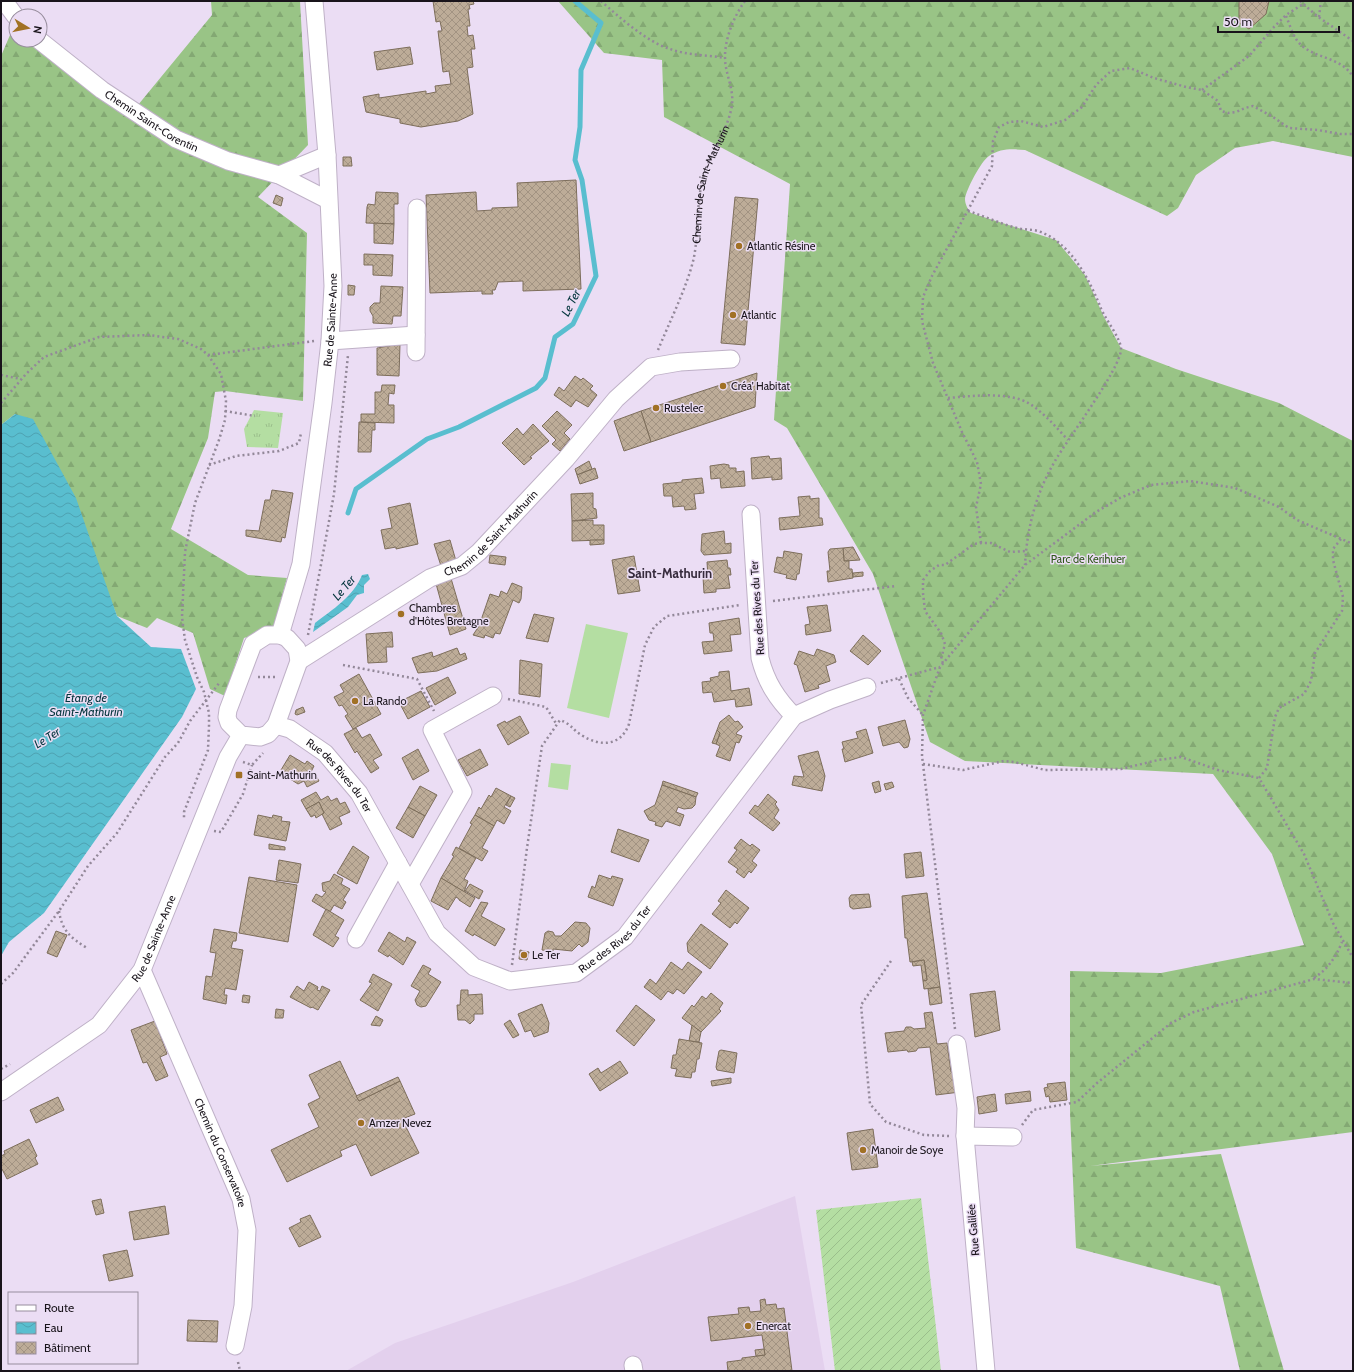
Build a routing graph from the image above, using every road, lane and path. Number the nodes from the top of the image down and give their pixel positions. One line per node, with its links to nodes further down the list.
1 (314, 1): 15 (street, Rue de Sainte-Anne)
2 (601, 1): 11 (path)
3 (745, 1): 11 (path, Chemin de Saint-Mathurin)
4 (1300, 1): 6 (path)
5 (1321, 1): 8 (path)
6 (1303, 4): 7 (path); 8 (path)
7 (1286, 16): 12 (path); 13 (path)
8 (1319, 18): 9 (path)
9 (1353, 41)
10 (48, 47): 16 (street, Chemin Saint-Corentin)
11 (725, 58): 27 (path, Chemin de Saint-Mathurin)
12 (1353, 77)
13 (1202, 90): 14 (path); 19 (path)
14 (1353, 134)
15 (327, 155): 16 (street); 17 (street, Rue de Sainte-Anne)
16 (279, 175): 17 (street, Chemin Saint-Corentin)
17 (328, 200): 22 (street, Rue de Sainte-Anne)
18 (417, 208): 20 (street)
19 (968, 211): 30 (path); 35 (path)
20 (416, 335): 21 (street); 24 (street)
21 (349, 340): 22 (street); 46 (path)
22 (322, 341): 23 (path); 25 (path); 45 (street, Rue de Sainte-Anne)
23 (312, 348)
24 (416, 352)
25 (208, 355): 29 (path); 32 (path)
26 (731, 359): 27 (street)
27 (651, 367): 46 (street, Chemin de Saint-Mathurin)
28 (1, 375): 29 (path)
29 (21, 380): 31 (path)
30 (948, 398): 35 (path); 39 (path)
31 (1, 403)
32 (225, 411): 33 (path); 36 (path)
33 (255, 416)
34 (302, 429): 36 (path)
35 (1068, 440): 41 (path)
36 (209, 466): 54 (path)
37 (751, 514): 44 (street, Rue des Rives du Ter)
38 (1341, 539): 40 (path); 42 (path); 62 (path)
39 (981, 543): 41 (path); 47 (path)
40 (1353, 544)
41 (1026, 551): 42 (path)
42 (1025, 565): 47 (path)
43 (896, 586): 44 (path)
44 (756, 603): 57 (street, Rue des Rives du Ter); 59 (path)
45 (280, 635): 46 (street); 60 (street)
46 (304, 658): 58 (street)
47 (943, 663): 49 (path)
48 (343, 665): 55 (path)
49 (940, 667): 50 (path); 56 (path)
50 (899, 679): 51 (path); 56 (path)
51 (895, 680)
52 (867, 687): 57 (street, Rue des Rives du Ter)
53 (493, 696): 59 (path); 65 (street)
54 (205, 700): 63 (path); 66 (path)
55 (432, 706)
56 (923, 715): 61 (path)
57 (794, 716): 74 (street, Rue des Rives du Ter)
58 (276, 724): 60 (street); 64 (street, Rue des Rives du Ter)
59 (557, 724): 74 (path)
60 (241, 735): 72 (street, Rue de Sainte-Anne)
61 (923, 764): 62 (path); 77 (path)
62 (1259, 778): 68 (path)
63 (184, 826)
64 (398, 863): 65 (street, Rue des Rives du Ter); 67 (street)
65 (410, 884): 74 (street, Rue des Rives du Ter)
66 (59, 911): 69 (path); 76 (path)
67 (356, 939)
68 (1342, 941): 70 (path); 73 (path)
69 (87, 948)
70 (1353, 958)
71 (891, 961): 81 (path)
72 (142, 970): 80 (street, Rue de Sainte-Anne); 83 (street, Chemin du Conservatoire)
73 (1314, 979): 75 (path); 82 (path)
74 (510, 982)
75 (1353, 983)
76 (1, 984)
77 (957, 1044): 81 (street, Rue Galilée)
78 (14, 1061): 79 (path)
79 (1, 1069)
80 (1, 1092)
81 (965, 1136): 82 (street); 84 (street, Rue Galilée)
82 (1013, 1137)
83 (235, 1346)
84 (986, 1371)

